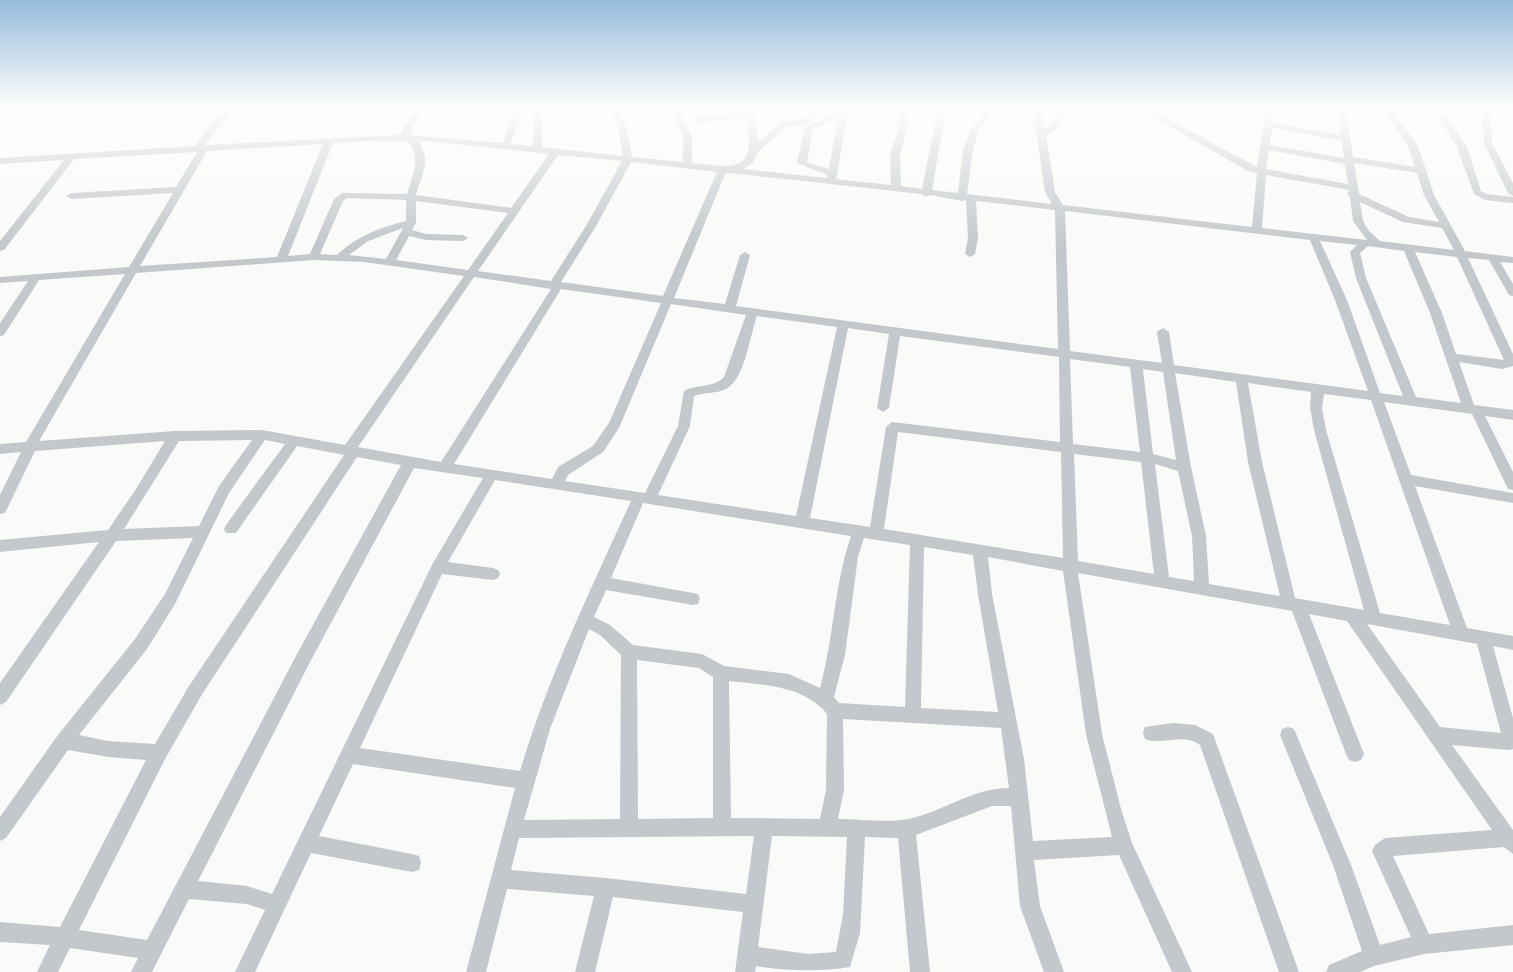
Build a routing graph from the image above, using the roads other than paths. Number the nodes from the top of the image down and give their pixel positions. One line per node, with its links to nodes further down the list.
1 (119, 154): 23 (street)
2 (198, 154): 32 (street)
3 (324, 154): 58 (street)
4 (421, 154): 38 (street)
5 (553, 154): 42 (street)
6 (580, 154): 24 (street)
7 (627, 154): 24 (street)
8 (690, 154): 27 (street)
9 (751, 154): 28 (street)
10 (803, 154): 31 (street)
11 (837, 154): 31 (street)
12 (895, 154): 33 (street)
13 (933, 154): 36 (street)
14 (968, 154): 39 (street)
15 (1044, 154): 41 (street)
16 (1223, 154): 29 (street)
17 (1264, 154): 29 (street)
18 (1309, 154): 26 (street)
19 (1348, 154): 26 (street)
20 (1416, 154): 30 (street)
21 (1464, 154): 40 (street)
22 (1494, 154): 35 (street)
23 (70, 157): 25 (street); 50 (street)
24 (628, 159): 27 (street); 65 (street)
25 (0, 161)
26 (1348, 161): 30 (street); 34 (street)
27 (687, 167): 28 (street)
28 (722, 171): 31 (street); 67 (street)
29 (1261, 171): 34 (street); 45 (street)
30 (1422, 171): 43 (street)
31 (832, 177): 33 (street)
32 (177, 190): 37 (street); 61 (street)
33 (896, 190): 36 (street)
34 (1352, 191): 43 (street); 49 (street)
35 (1513, 193)
36 (926, 194): 39 (street)
37 (71, 196)
38 (411, 197): 42 (street); 44 (street); 55 (street)
39 (966, 198): 41 (street); 52 (street)
40 (1513, 200)
41 (1060, 208): 45 (street); 74 (street)
42 (514, 211): 62 (street)
43 (1446, 226): 53 (street)
44 (408, 228): 46 (street); 56 (street); 60 (street)
45 (1257, 231): 47 (street)
46 (463, 238)
47 (1314, 238): 48 (street); 80 (street)
48 (1364, 244): 49 (street); 81 (street)
49 (1378, 245): 51 (street)
50 (0, 248)
51 (1409, 249): 53 (street); 75 (street)
52 (970, 254)
53 (1461, 254): 57 (street); 75 (street)
54 (745, 255): 68 (street)
55 (314, 257): 56 (street); 58 (street)
56 (341, 257): 60 (street)
57 (1493, 258): 59 (street); 66 (street)
58 (281, 259): 61 (street)
59 (1513, 260)
60 (389, 263): 62 (street)
61 (131, 270): 63 (street); 88 (street)
62 (469, 275): 65 (street); 91 (street)
63 (36, 277): 64 (street); 71 (street)
64 (0, 280)
65 (555, 286): 67 (street); 94 (street)
66 (1513, 293)
67 (668, 301): 68 (street); 98 (street)
68 (729, 309): 69 (street)
69 (753, 312): 70 (street); 100 (street)
70 (843, 324): 72 (street); 103 (street)
71 (0, 332)
72 (895, 332): 74 (street); 82 (street)
73 (1163, 332): 77 (street)
74 (1067, 355): 76 (street); 89 (street)
75 (1450, 357): 83 (street)
76 (1136, 364): 77 (street); 92 (street)
77 (1170, 368): 78 (street); 95 (street)
78 (1241, 378): 79 (street); 118 (street)
79 (1318, 388): 80 (street); 121 (street)
80 (1375, 396): 81 (street); 97 (street)
81 (1412, 402): 83 (street)
82 (883, 408)
83 (1473, 409): 84 (street); 99 (street)
84 (1513, 415)
85 (262, 435): 86 (street); 87 (street); 106 (street)
86 (175, 436): 88 (street); 107 (street)
87 (294, 441): 91 (street); 104 (street)
88 (30, 446): 90 (street); 102 (street)
89 (1069, 446): 92 (street); 105 (street); 111 (street)
90 (0, 449)
91 (352, 451): 93 (street); 135 (street)
92 (1149, 458): 95 (street); 115 (street)
93 (410, 462): 94 (street); 155 (street)
94 (446, 467): 96 (street)
95 (1184, 467): 116 (street)
96 (492, 474): 98 (street); 112 (street)
97 (1404, 479): 101 (street); 122 (street)
98 (556, 484): 100 (street)
99 (1513, 485)
100 (644, 498): 103 (street); 114 (street)
101 (1513, 498)
102 (0, 509)
103 (802, 521): 105 (street)
104 (231, 530)
105 (868, 531): 108 (street); 128 (street)
106 (203, 532): 107 (street); 134 (street)
107 (112, 535): 109 (street); 127 (street)
108 (917, 540): 110 (street); 129 (street)
109 (0, 546)
110 (980, 550): 111 (street); 130 (street)
111 (1071, 566): 115 (street); 150 (street)
112 (438, 567): 113 (street); 137 (street)
113 (493, 574)
114 (601, 583): 117 (street); 120 (street)
115 (1162, 583): 116 (street)
116 (1202, 588): 118 (street)
117 (693, 599)
118 (1294, 605): 119 (street); 136 (street)
119 (1352, 616): 121 (street); 133 (street)
120 (584, 619): 125 (street); 138 (street)
121 (1374, 620): 122 (street)
122 (1461, 634): 123 (street)
123 (1484, 638): 124 (street); 133 (street)
124 (1513, 643)
125 (629, 652): 126 (street); 142 (street)
126 (721, 673): 128 (street); 141 (street)
127 (0, 697)
128 (830, 705): 129 (street); 143 (street)
129 (913, 715): 130 (street)
130 (1009, 721): 139 (street)
131 (1151, 734): 173 (street)
132 (1288, 735): 163 (street)
133 (1437, 735): 148 (street)
134 (64, 741): 135 (street); 147 (street)
135 (159, 753): 160 (street)
136 (1355, 754)
137 (348, 755): 138 (street); 149 (street)
138 (526, 781): 145 (street)
139 (1018, 797): 146 (street); 151 (street)
140 (764, 826): 141 (street); 143 (street); 157 (street)
141 (722, 827): 142 (street)
142 (629, 828): 145 (street)
143 (827, 828): 144 (street)
144 (855, 828): 146 (street); 164 (street)
145 (513, 829): 153 (street)
146 (906, 829): 170 (street)
147 (0, 832)
148 (1511, 842): 161 (street)
149 (305, 843): 152 (street); 156 (street)
150 (1124, 846): 151 (street); 172 (street)
151 (1025, 851): 171 (street)
152 (412, 863)
153 (501, 879): 154 (street); 168 (street)
154 (606, 887): 157 (street); 169 (street)
155 (183, 889): 156 (street); 162 (street)
156 (275, 904): 167 (street)
157 (754, 904): 164 (street)
158 (0, 932): 160 (street)
159 (1513, 935): 161 (street)
160 (65, 939): 162 (street); 165 (street)
161 (1424, 944): 163 (street)
162 (152, 950): 166 (street)
163 (1374, 956): 174 (street)
164 (747, 963)
165 (47, 972)
166 (141, 972)
167 (245, 972)
168 (476, 972)
169 (585, 972)
170 (920, 972)
171 (1054, 972)
172 (1182, 972)
173 (1289, 972)
174 (1336, 972)

